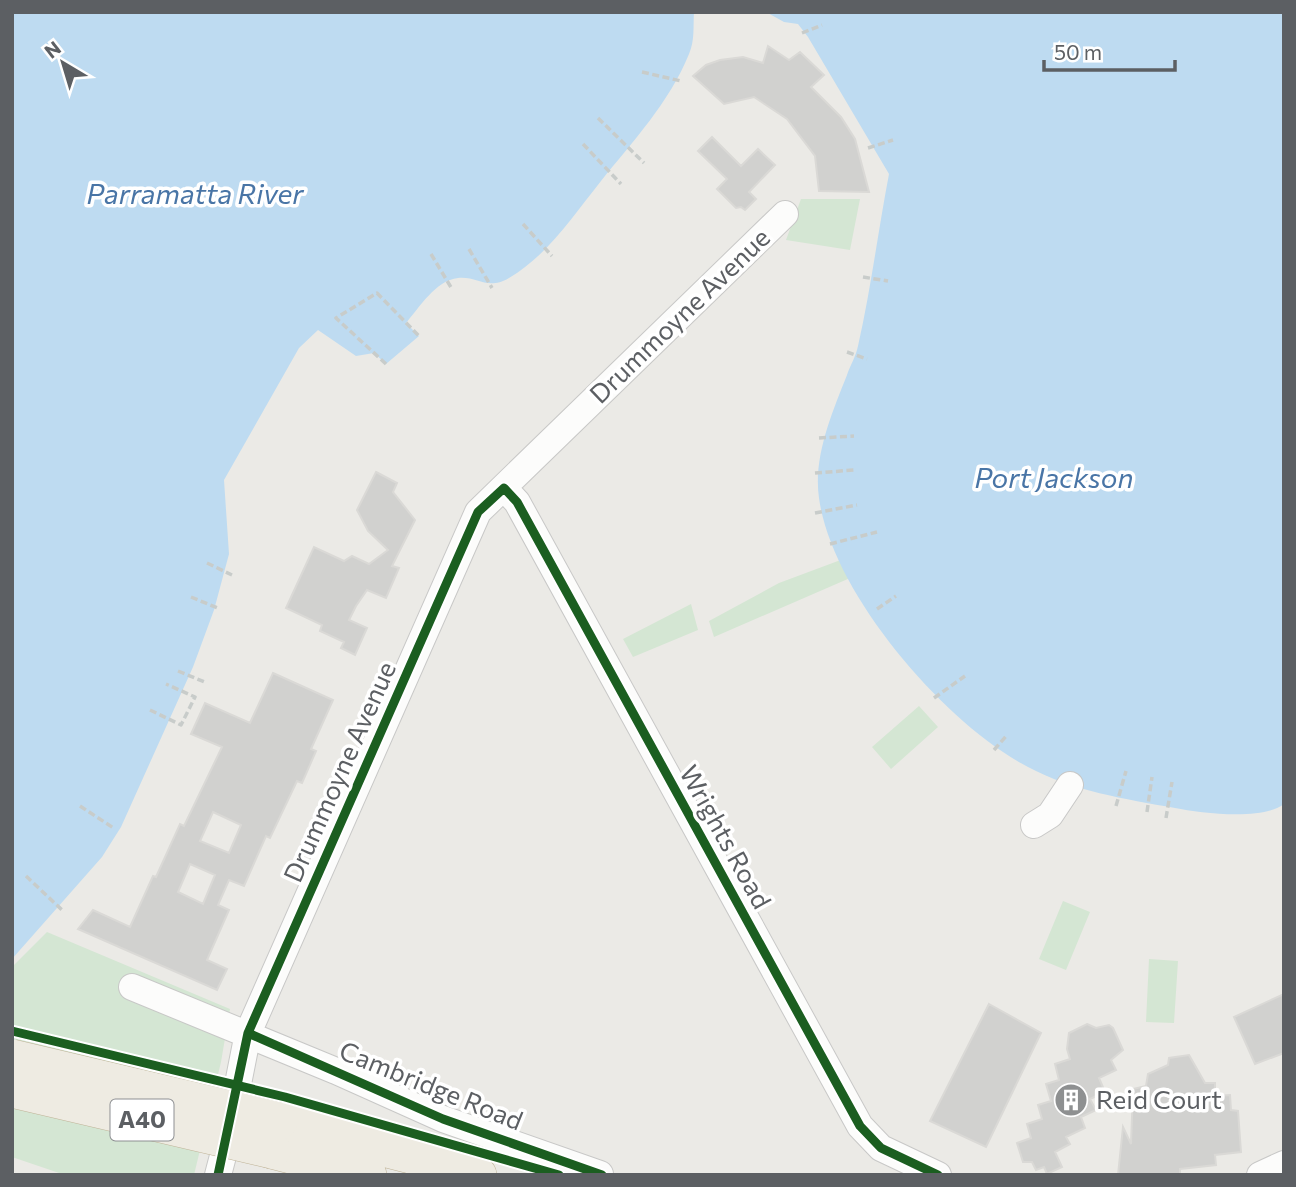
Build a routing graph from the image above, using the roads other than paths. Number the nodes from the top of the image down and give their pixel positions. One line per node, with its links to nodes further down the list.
1 (785, 214): 2 (street, Drummoyne Avenue)
2 (504, 488): 6 (street, Drummoyne Avenue); 15 (street, Wrights Road)
3 (1070, 785): 4 (street)
4 (1034, 825)
5 (132, 987): 6 (street, Cambridge Road)
6 (248, 1033): 8 (street, Drummoyne Avenue); 12 (street, Cambridge Road)
7 (12, 1058): 10 (highway, A40, bridge)
8 (238, 1084)
9 (12, 1090): 10 (highway, A40, bridge)
10 (275, 1135): 13 (highway, A40); 14 (highway, A40)
11 (1284, 1164): 16 (street)
12 (600, 1174)
13 (368, 1175)
14 (478, 1175)
15 (938, 1175)
16 (1260, 1175)

